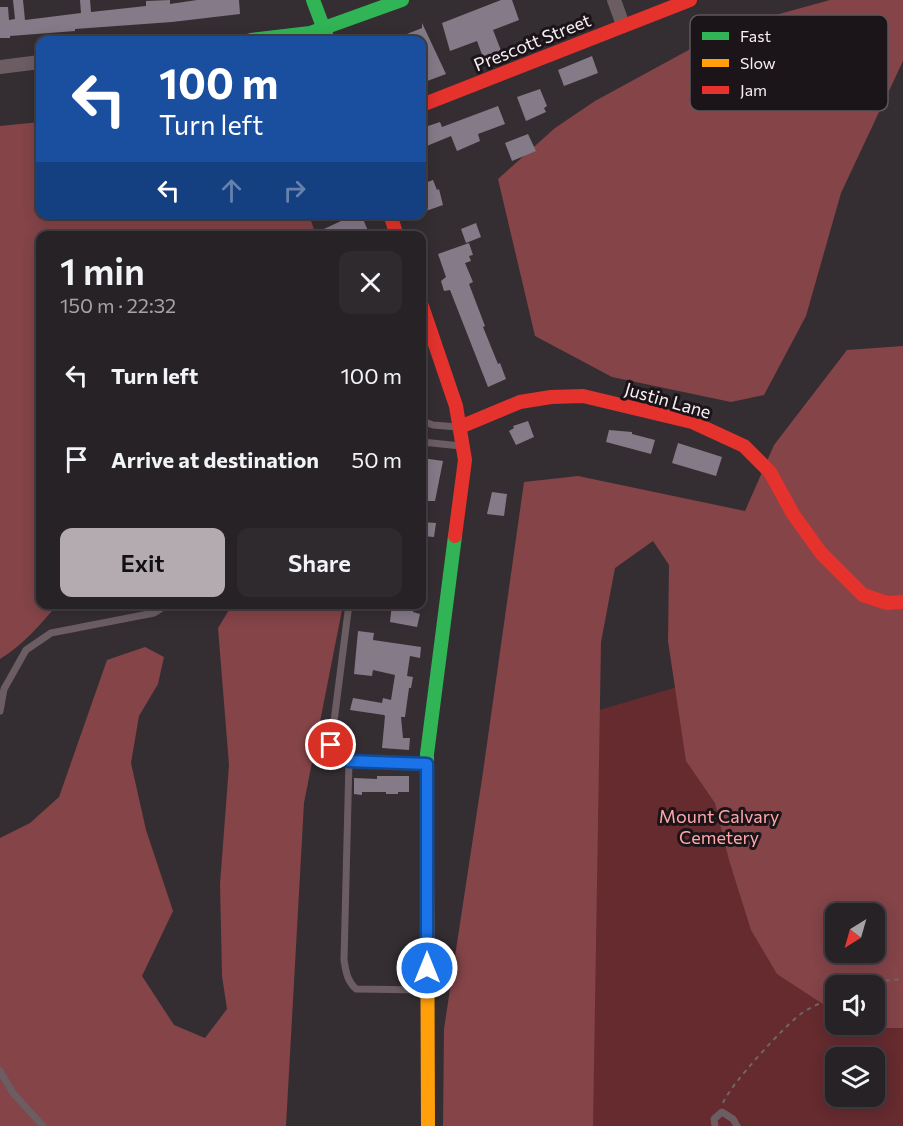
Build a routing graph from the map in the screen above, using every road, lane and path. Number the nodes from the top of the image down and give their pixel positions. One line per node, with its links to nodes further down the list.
1 (313, 0): 6 (street)
2 (402, 0): 6 (street)
3 (614, 0): 5 (street)
4 (690, 0): 5 (street, Prescott Street)
5 (624, 25): 10 (street, Prescott Street)
6 (326, 35): 7 (street)
7 (294, 36)
8 (36, 62): 9 (street)
9 (0, 67)
10 (426, 103)
11 (426, 318): 13 (street)
12 (426, 422): 13 (lane)
13 (460, 427): 15 (street); 16 (street, Justin Lane)
14 (426, 442): 15 (lane)
15 (463, 446): 22 (street)
16 (903, 602)
17 (160, 609): 19 (lane)
18 (349, 609): 21 (lane)
19 (2, 689): 20 (lane)
20 (0, 711)
21 (349, 761): 22 (lane); 25 (lane)
22 (427, 764): 25 (street)
23 (903, 979): 24 (path)
24 (885, 981)
25 (427, 990): 30 (street)
26 (825, 1000): 28 (path)
27 (0, 1071): 29 (lane)
28 (722, 1112): 31 (lane); 32 (lane)
29 (43, 1126)
30 (428, 1126)
31 (716, 1126)
32 (737, 1126)

